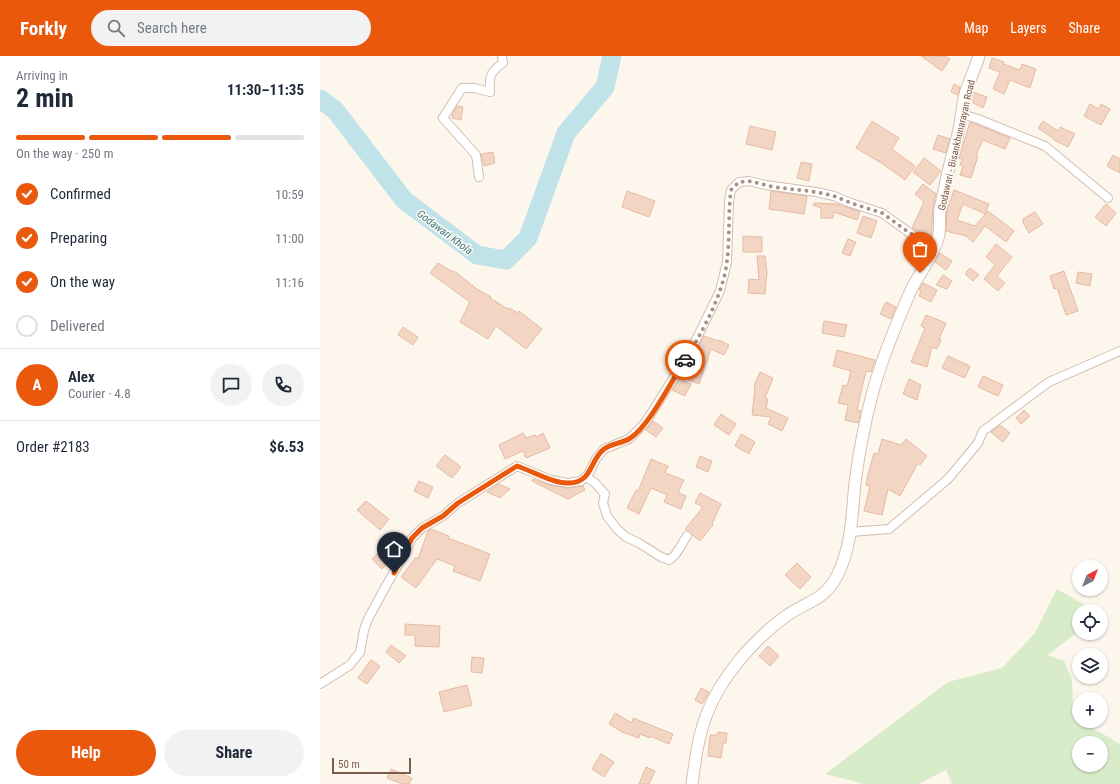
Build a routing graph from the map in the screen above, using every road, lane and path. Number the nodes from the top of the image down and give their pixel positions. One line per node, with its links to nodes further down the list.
1 (502, 56): 4 (street)
2 (979, 56): 3 (street, Godawari - Bisankhunarayan Road)
3 (962, 114): 5 (street); 6 (street, Godawari - Bisankhunarayan Road)
4 (479, 177)
5 (1108, 198)
6 (934, 247): 8 (street); 9 (street, Godawari - Bisankhunarayan Road)
7 (1120, 351): 9 (street)
8 (585, 477): 10 (street); 11 (street)
9 (851, 532): 12 (street, Godawari - Bisankhunarayan Road)
10 (687, 536)
11 (320, 684)
12 (692, 784)

